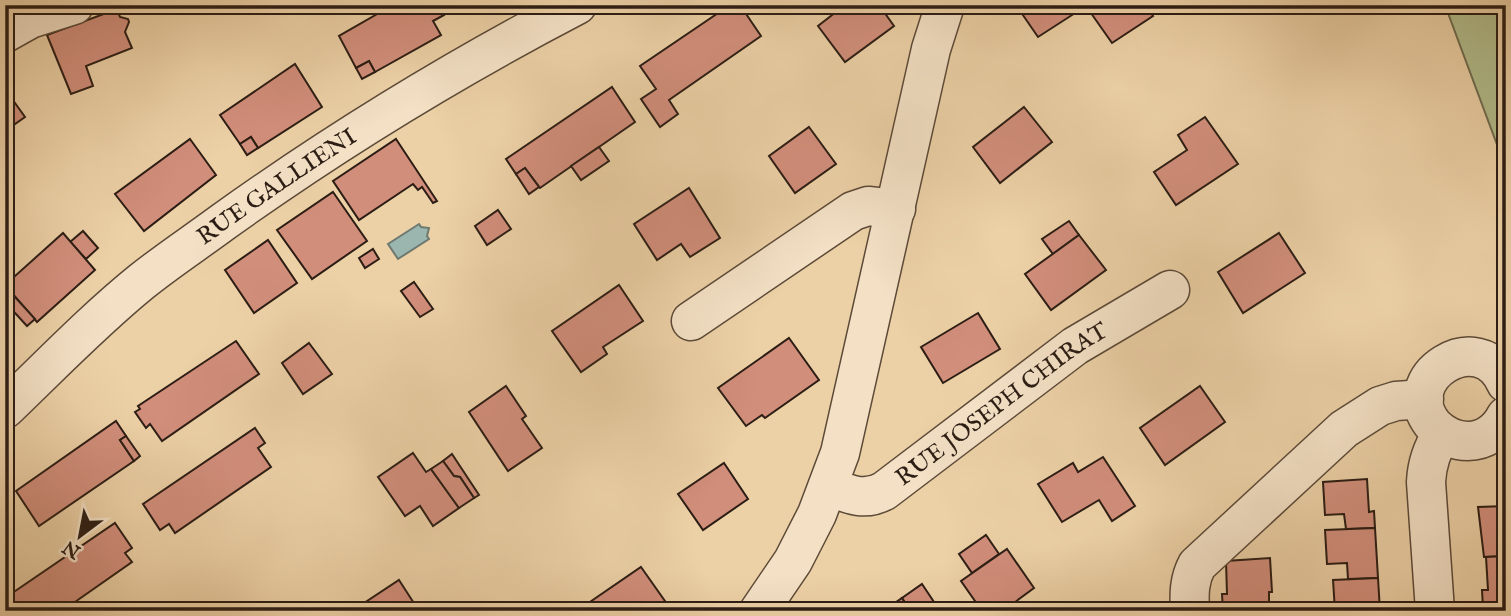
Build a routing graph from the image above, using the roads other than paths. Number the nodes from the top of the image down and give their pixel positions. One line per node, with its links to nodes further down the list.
1 (74, 5): 4 (street)
2 (577, 5): 10 (street, RUE GALLIENI)
3 (944, 5): 5 (street)
4 (5, 33)
5 (896, 209): 7 (street); 13 (street)
6 (1171, 290): 13 (street, RUE JOSEPH CHIRAT)
7 (691, 321)
8 (1502, 368): 9 (street)
9 (1424, 399): 12 (street); 15 (street)
10 (5, 409)
11 (1504, 422): 12 (street)
12 (1442, 433): 16 (street)
13 (828, 486): 14 (street)
14 (759, 611)
15 (1190, 611)
16 (1435, 611)

